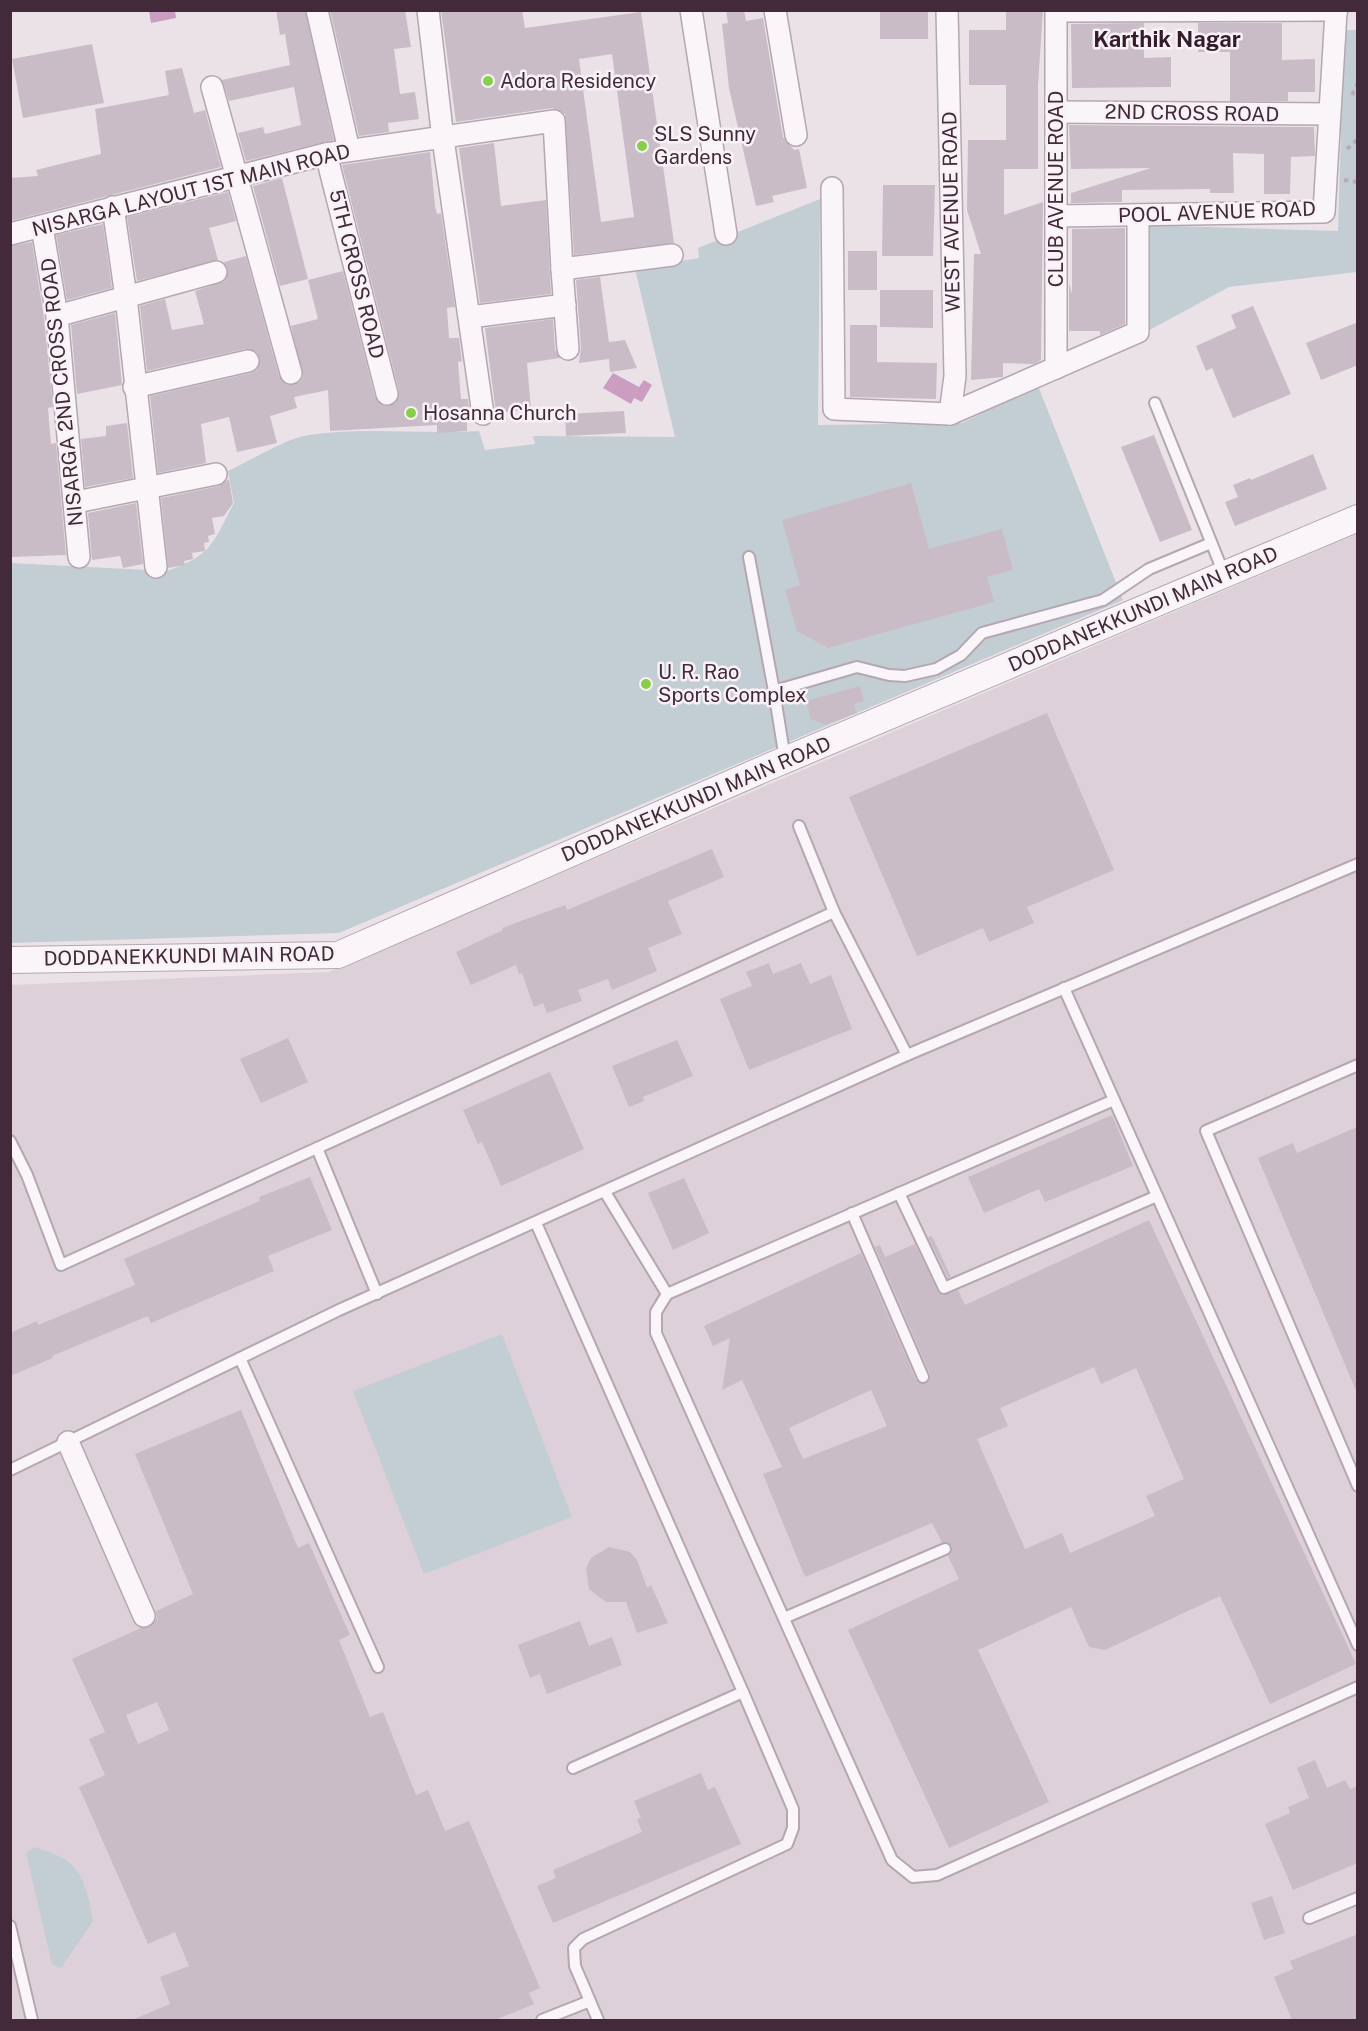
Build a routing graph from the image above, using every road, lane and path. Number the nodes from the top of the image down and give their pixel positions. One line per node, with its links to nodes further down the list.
1 (317, 10): 14 (street)
2 (428, 10): 12 (street)
3 (691, 10): 24 (street)
4 (775, 10): 11 (street)
5 (947, 10): 40 (street, WEST AVENUE ROAD)
6 (1056, 11): 7 (street); 9 (street, CLUB AVENUE ROAD)
7 (1336, 11): 10 (street, POOL AVENUE ROAD)
8 (212, 87): 17 (street)
9 (1056, 112): 10 (street, 2ND CROSS ROAD); 21 (street, CLUB AVENUE ROAD)
10 (1328, 114): 20 (street, POOL AVENUE ROAD)
11 (796, 135)
12 (443, 138): 14 (street, NISARGA LAYOUT 1ST MAIN ROAD); 26 (street, NISARGA LAYOUT 1ST MAIN ROAD); 31 (street)
13 (1358, 139): 15 (path)
14 (349, 150): 16 (street, NISARGA LAYOUT 1ST MAIN ROAD)
15 (1344, 152)
16 (326, 154): 17 (street, NISARGA LAYOUT 1ST MAIN ROAD); 37 (street, 5TH CROSS ROAD)
17 (236, 177): 19 (street, NISARGA LAYOUT 1ST MAIN ROAD); 35 (street)
18 (832, 188): 40 (street)
19 (113, 207): 22 (street, NISARGA LAYOUT 1ST MAIN ROAD); 28 (street)
20 (1138, 215): 21 (street, POOL AVENUE ROAD); 34 (street)
21 (1057, 216): 34 (street, CLUB AVENUE ROAD)
22 (42, 227): 23 (street, NISARGA LAYOUT 1ST MAIN ROAD); 30 (street, NISARGA 2ND CROSS ROAD)
23 (10, 234)
24 (726, 234)
25 (672, 255): 26 (street)
26 (562, 269): 29 (street)
27 (216, 272): 28 (street)
28 (126, 297): 30 (street); 36 (street)
29 (565, 305): 31 (street); 32 (street)
30 (57, 316): 43 (street, NISARGA 2ND CROSS ROAD)
31 (470, 317): 39 (street)
32 (568, 349)
33 (248, 361): 36 (street)
34 (1056, 368): 40 (street)
35 (291, 373)
36 (134, 387): 42 (street)
37 (387, 394)
38 (1155, 403): 45 (lane)
39 (483, 414)
40 (950, 414)
41 (216, 474): 42 (street)
42 (147, 489): 43 (street); 48 (street)
43 (75, 502): 46 (street, NISARGA 2ND CROSS ROAD)
44 (1358, 518): 49 (street, DODDANEKKUNDI MAIN ROAD)
45 (1211, 543): 49 (lane); 50 (lane)
46 (79, 557)
47 (749, 557): 50 (lane)
48 (156, 567)
49 (1224, 574): 51 (street, DODDANEKKUNDI MAIN ROAD)
50 (774, 691): 51 (lane)
51 (786, 760): 55 (street, DODDANEKKUNDI MAIN ROAD)
52 (799, 826): 54 (lane)
53 (1358, 864): 56 (lane)
54 (834, 912): 57 (lane); 61 (lane)
55 (10, 960)
56 (1064, 988): 57 (lane); 59 (lane)
57 (907, 1055): 62 (lane)
58 (1358, 1065): 73 (lane)
59 (1114, 1100): 63 (lane); 64 (lane)
60 (10, 1141): 61 (lane)
61 (317, 1148): 68 (lane)
62 (605, 1192): 66 (lane); 67 (lane)
63 (899, 1193): 64 (lane); 65 (lane)
64 (1157, 1196): 77 (lane)
65 (852, 1214): 67 (lane); 70 (lane)
66 (536, 1223): 68 (lane); 80 (lane)
67 (667, 1293): 76 (lane)
68 (376, 1294): 69 (lane)
69 (240, 1358): 71 (lane); 78 (lane)
70 (923, 1377)
71 (68, 1442): 72 (lane); 75 (street)
72 (10, 1470)
73 (1358, 1486)
74 (945, 1549): 76 (lane)
75 (144, 1616)
76 (784, 1618): 79 (lane)
77 (1358, 1645)
78 (378, 1667)
79 (1358, 1687)
80 (743, 1692): 81 (lane); 85 (lane)
81 (573, 1768)
82 (1358, 1898): 83 (lane)
83 (1309, 1918)
84 (10, 1926): 86 (lane)
85 (590, 2001): 87 (lane); 88 (lane)
86 (32, 2020)
87 (542, 2020)
88 (598, 2020)

